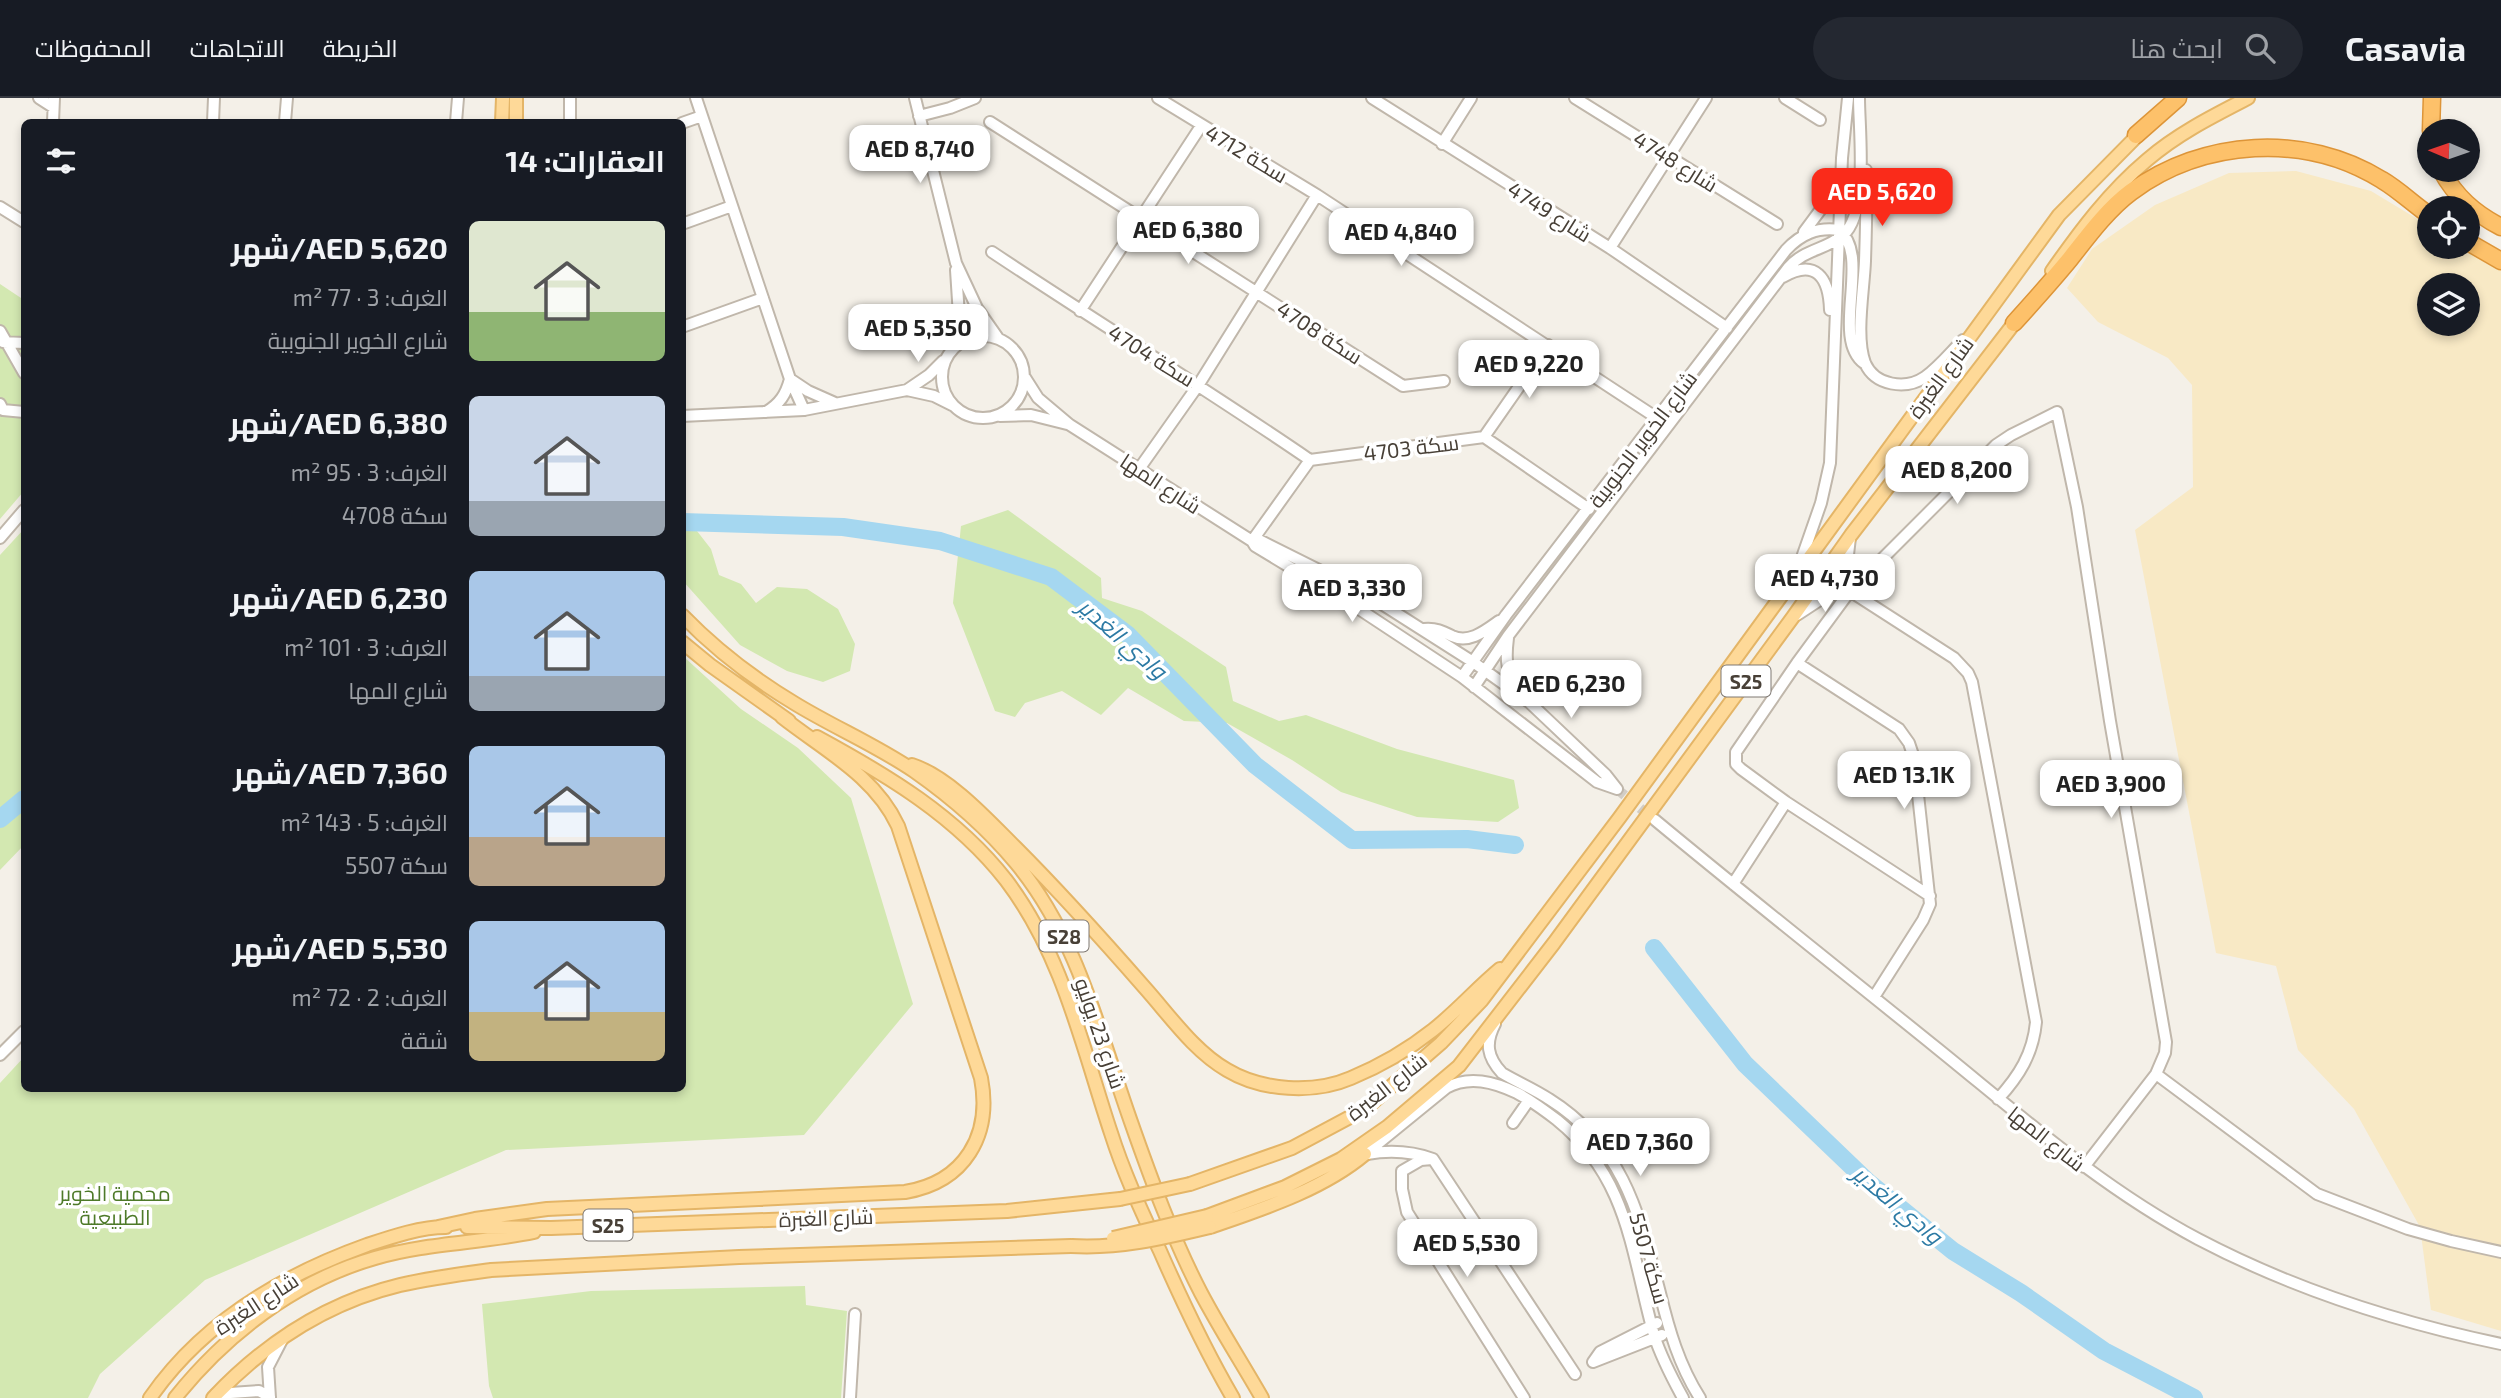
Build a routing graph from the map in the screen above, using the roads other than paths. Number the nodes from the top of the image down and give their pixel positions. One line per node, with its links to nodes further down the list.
1 (39, 98): 23 (street)
2 (214, 98): 26 (street)
3 (287, 98): 27 (street)
4 (458, 98): 28 (street)
5 (503, 98): 29 (main road)
6 (516, 98): 30 (main road)
7 (570, 98): 31 (street)
8 (696, 98): 24 (street)
9 (915, 98): 25 (street)
10 (975, 98): 25 (street)
11 (1158, 98): 36 (street, سكة 4712)
12 (1372, 98): 38 (street, 4749 شارع)
13 (1471, 98): 38 (street)
14 (1575, 98): 39 (street, 4748 شارع)
15 (1706, 98): 39 (street)
16 (1785, 98): 33 (street)
17 (1848, 98): 40 (street)
18 (1860, 98): 51 (street); 71 (street)
19 (2178, 98): 37 (highway)
20 (2187, 98): 37 (main road, شارع الغبرة / S25)
21 (2249, 98): 63 (main road, شارع الغبرة / S25)
22 (2432, 98): 32 (highway)
23 (54, 103)
24 (702, 116): 34 (street); 43 (street)
25 (919, 116): 57 (street)
26 (213, 119)
27 (285, 119)
28 (456, 119)
29 (502, 119)
30 (516, 119)
31 (570, 119)
32 (2431, 119)
33 (1820, 120)
34 (686, 122)
35 (990, 122): 46 (street, سكة 4708)
36 (1201, 125): 42 (street, سكة 4712); 46 (street)
37 (2136, 135): 62 (main road, شارع الغبرة / S25)
38 (1442, 144): 53 (street, 4749 شارع)
39 (1669, 156): 49 (street, 4748 شارع); 53 (street)
40 (1842, 158): 51 (street); 52 (street, شارع الخوير الجنوبية)
41 (2448, 182): 50 (highway)
42 (1317, 195): 59 (street); 69 (street, سكة 4712)
43 (732, 206): 48 (street); 60 (street)
44 (2417, 206): 63 (highway)
45 (0, 207): 47 (street)
46 (1139, 218): 59 (street, سكة 4708); 61 (street)
47 (21, 220)
48 (686, 223)
49 (1777, 223)
50 (2501, 227)
51 (1841, 234): 52 (street); 58 (street, شارع الخوير الجنوبية); 71 (street); 80 (street)
52 (1799, 238): 65 (street, شارع الخوير الجنوبية)
53 (1610, 248): 65 (street, 4749 شارع)
54 (2480, 249): 56 (highway)
55 (992, 252): 61 (street, سكة 4704)
56 (2501, 261)
57 (956, 263): 67 (street); 70 (street)
58 (1776, 284): 80 (street); 103 (street, شارع الخوير الجنوبية)
59 (1258, 292): 75 (street, سكة 4708); 76 (street)
60 (762, 298): 64 (street); 74 (street)
61 (1080, 311): 76 (street, سكة 4704)
62 (1980, 323): 71 (street); 97 (main road, شارع الغبرة / S25)
63 (2014, 323): 94 (main road, شارع الغبرة / S25)
64 (686, 326)
65 (1727, 328): 87 (street, شارع الخوير الجنوبية)
66 (0, 331): 68 (street)
67 (998, 338): 70 (street); 73 (street)
68 (4, 342): 72 (street)
69 (1548, 345): 87 (street, سكة 4712); 89 (street)
70 (948, 355): 77 (street); 81 (street)
71 (1866, 365)
72 (21, 368)
73 (1024, 376): 86 (street); 88 (street, شارع المها)
74 (790, 379): 78 (street); 82 (street); 84 (street)
75 (1444, 381)
76 (1199, 384): 90 (street, سكة 4704); 91 (street)
77 (907, 390): 78 (street); 81 (street)
78 (835, 403): 82 (street)
79 (0, 404): 83 (street)
80 (1833, 404): 97 (street)
81 (953, 405): 86 (street)
82 (804, 410): 84 (street)
83 (21, 412)
84 (766, 412): 85 (street)
85 (686, 415)
86 (997, 416): 88 (street, شارع المها)
87 (1657, 418): 92 (street, شارع الخوير الجنوبية)
88 (1070, 425): 91 (street, شارع المها)
89 (1484, 437): 90 (street, 4703 سكة); 92 (street, 4703 سكة)
90 (1310, 460): 96 (street)
91 (1139, 469): 96 (street, شارع المها)
92 (1589, 509): 99 (street, شارع الخوير الجنوبية)
93 (21, 514): 95 (street)
94 (1851, 535): 98 (street); 100 (main road, شارع الغبرة / S25)
95 (0, 538)
96 (1252, 541): 102 (street, شارع المها); 108 (street, شارع المها)
97 (1796, 575): 117 (main road, شارع الغبرة / S25)
98 (1850, 591): 100 (street); 106 (street); 122 (street); 123 (street)
99 (1506, 615): 102 (street); 105 (street, شارع الخوير الجنوبية)
100 (1793, 617): 119 (main road, شارع الغبرة / S25)
101 (686, 619): 112 (main road, شارع 23 يوليو / S28)
102 (1423, 629): 105 (street, شارع المها)
103 (1508, 636): 107 (street, شارع الخوير الجنوبية); 110 (street)
104 (686, 645): 111 (main road, شارع 23 يوليو / S28)
105 (1473, 662): 107 (street, شارع المها); 108 (street, شارع الخوير الجنوبية)
106 (1797, 663): 113 (street); 116 (street)
107 (1485, 671): 109 (street, شارع الخوير الجنوبية); 110 (street, شارع المها)
108 (1462, 677): 109 (street, شارع المها)
109 (1474, 687): 110 (street, شارع المها)
110 (1529, 702)
111 (782, 717): 130 (main road); 146 (main road, شارع 23 يوليو / S28)
112 (893, 759): 117 (main road); 147 (main road, شارع 23 يوليو / S28)
113 (1786, 802): 115 (street); 116 (street)
114 (1655, 820): 115 (street, شارع المها)
115 (1732, 884): 118 (street, شارع المها)
116 (1930, 896): 118 (street)
117 (1521, 950): 131 (main road, شارع الغبرة / S25, bridge)
118 (1874, 997): 123 (street, شارع المها)
119 (1502, 1012): 129 (main road, شارع الغبرة / S25); 134 (street, سكة 5507)
120 (21, 1034): 121 (street)
121 (0, 1055)
122 (2156, 1074): 128 (street); 132 (street)
123 (1998, 1099): 128 (street, شارع المها)
124 (1529, 1100): 125 (street); 126 (street, سكة 5507); 135 (street, سكة 5507)
125 (1513, 1123)
126 (1365, 1154): 127 (street); 129 (main road)
127 (1433, 1159): 140 (street); 148 (street)
128 (2084, 1167): 139 (street, شارع المها)
129 (1208, 1221): 137 (main road, شارع الغبرة / S25, bridge)
130 (438, 1227): 131 (main road, شارع الغبرة / S25); 142 (main road, شارع الغبرة / S25)
131 (551, 1228): 143 (main road)
132 (2501, 1252)
133 (855, 1314): 145 (street)
134 (1667, 1319): 135 (street); 136 (street, سكة 5507)
135 (1652, 1325): 138 (street, سكة 5507); 138 (street)
136 (1670, 1332): 138 (street); 150 (street, سكة 5507)
137 (285, 1334): 141 (main road, شارع الغبرة / S25); 144 (street)
138 (1655, 1337): 149 (street, سكة 5507)
139 (2501, 1345)
140 (1575, 1374)
141 (214, 1396): 144 (street)
142 (150, 1398)
143 (175, 1398)
144 (270, 1398)
145 (850, 1398)
146 (1233, 1398)
147 (1262, 1398)
148 (1524, 1398)
149 (1683, 1398)
150 (1700, 1398)

